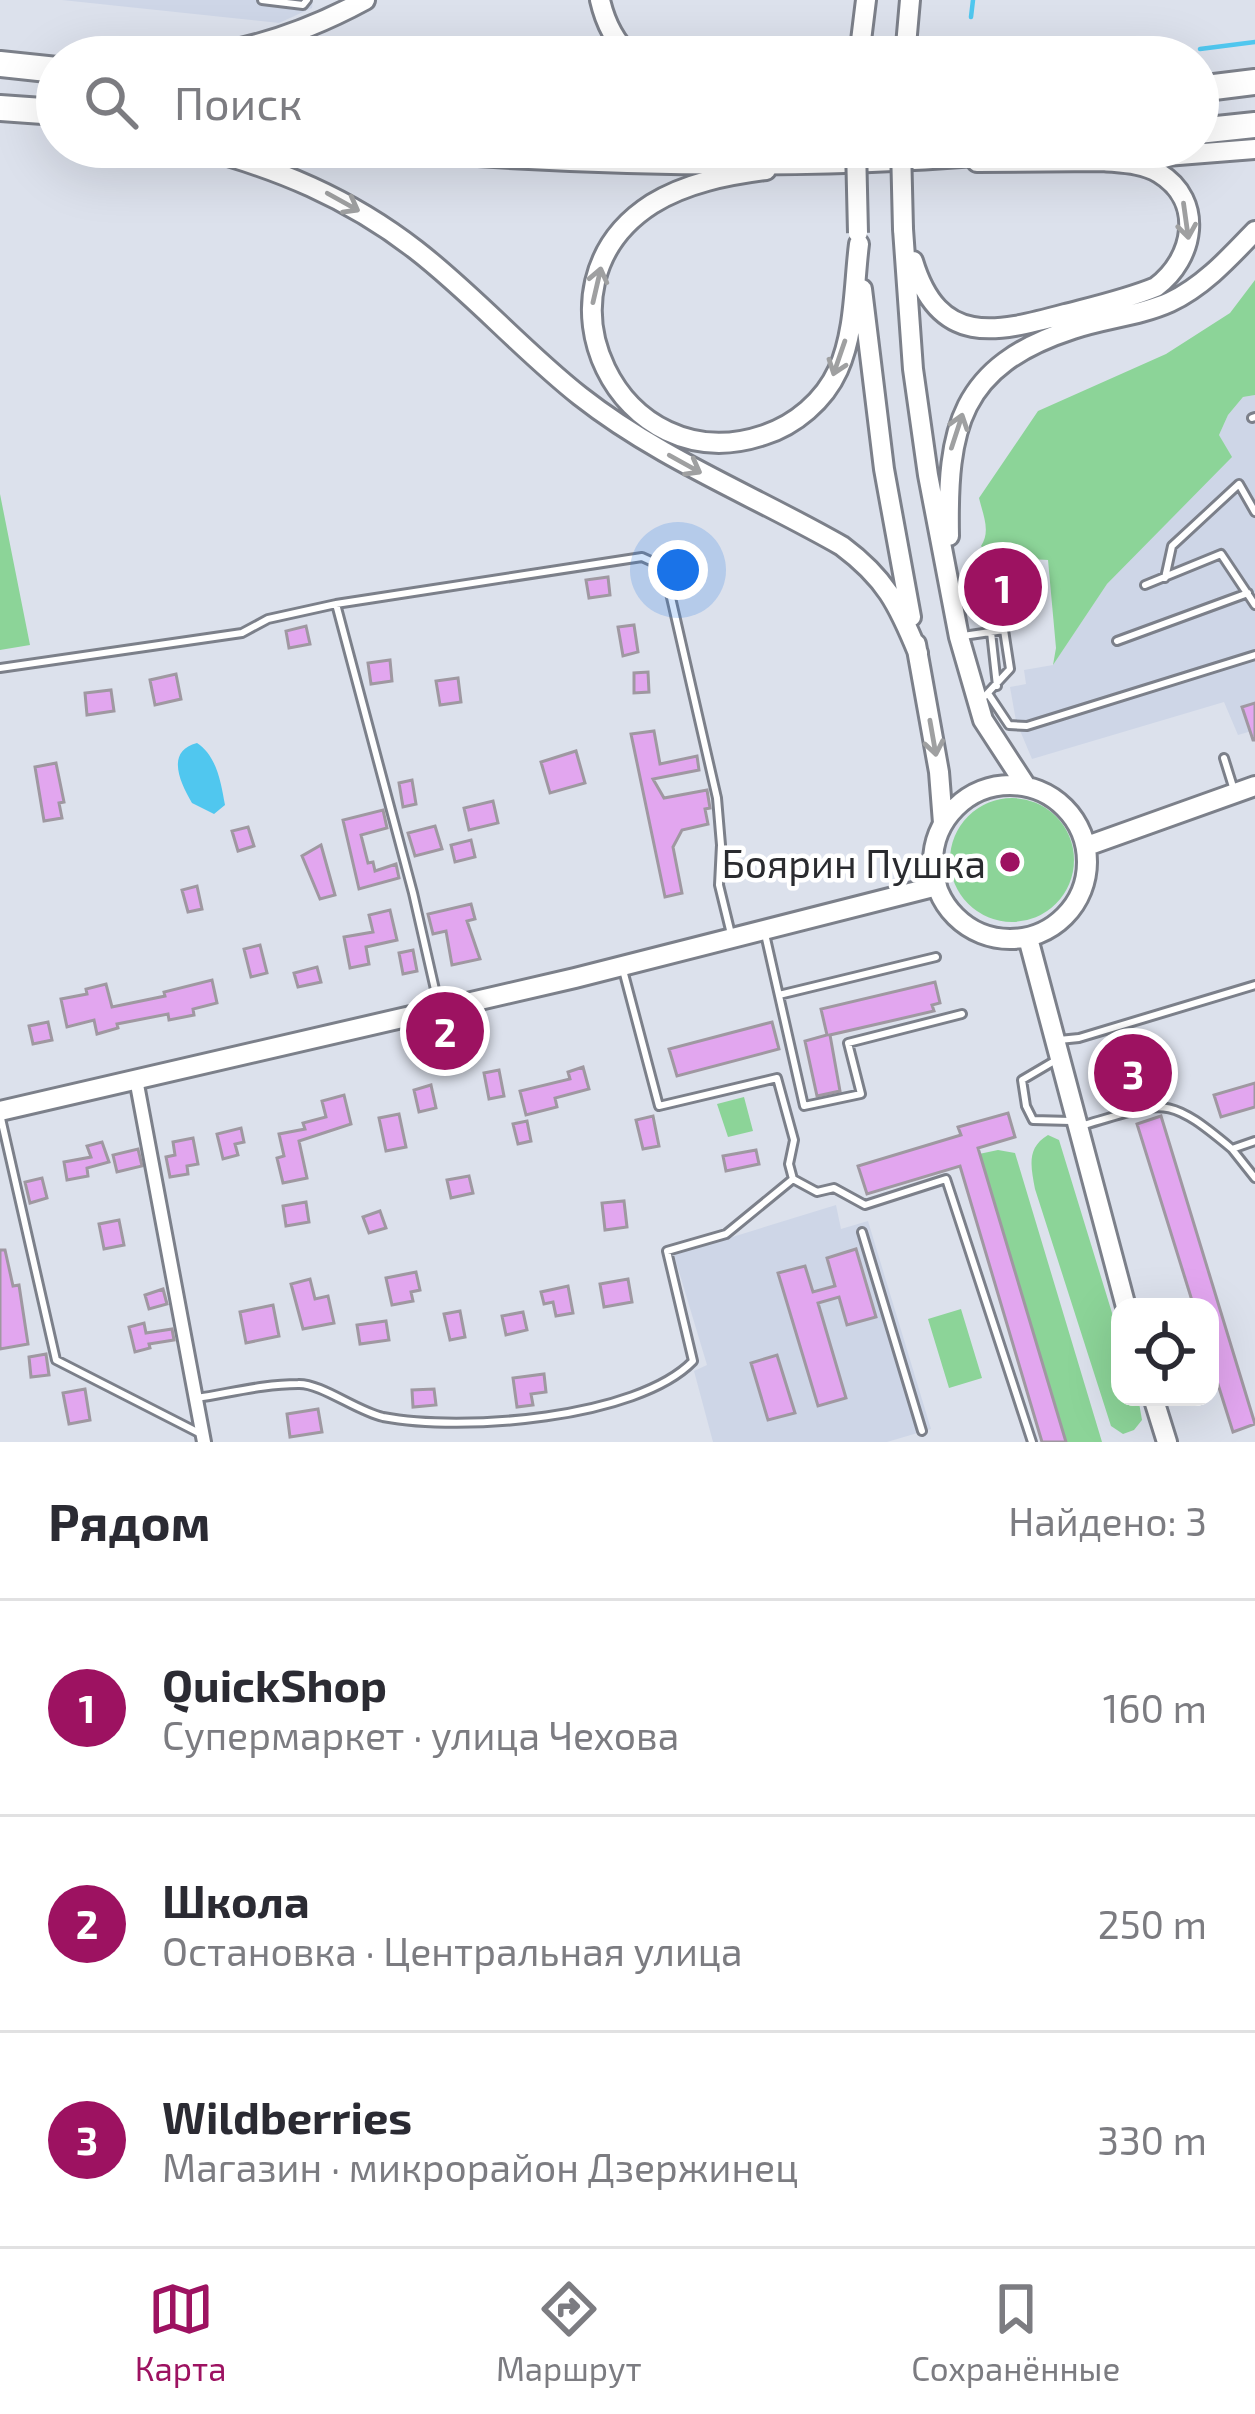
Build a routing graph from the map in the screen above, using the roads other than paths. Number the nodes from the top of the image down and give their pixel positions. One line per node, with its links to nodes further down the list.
1 (262, 0): 2 (lane)
2 (308, 0)
3 (365, 0): 7 (main road)
4 (600, 0): 8 (main road)
5 (862, 0): 9 (main road)
6 (910, 0): 10 (main road)
7 (288, 36)
8 (615, 36)
9 (861, 36)
10 (907, 36)
11 (36, 59): 12 (main road)
12 (0, 62): 13 (highway)
13 (36, 67)
14 (1255, 81): 15 (highway)
15 (1219, 87)
16 (0, 108): 17 (highway)
17 (36, 111)
18 (1255, 125): 19 (highway)
19 (1219, 129)
20 (1255, 149): 21 (main road)
21 (1219, 152)
22 (272, 168): 40 (main road, one-way to 40)
23 (781, 168): 29 (main road, one-way to 23)
24 (873, 168): 29 (main road, bridge)
25 (881, 168): 27 (main road, bridge)
26 (1148, 168): 27 (main road, one-way to 27)
27 (903, 229): 33 (main road)
28 (1255, 231): 33 (main road, one-way to 28)
29 (859, 238): 40 (main road)
30 (1255, 512): 31 (lane)
31 (1165, 578): 32 (lane); 34 (lane)
32 (1145, 585)
33 (950, 589): 38 (main road)
34 (1248, 593): 36 (lane); 39 (lane)
35 (336, 604): 42 (lane); 53 (lane); 58 (lane)
36 (1255, 604)
37 (991, 632): 38 (lane); 43 (lane); 43 (lane)
38 (959, 637): 44 (main road)
39 (1117, 641)
40 (918, 653): 48 (main road, one-way to 48)
41 (1255, 655): 44 (lane)
42 (0, 668)
43 (997, 686): 44 (lane)
44 (982, 696): 46 (main road)
45 (1224, 758): 47 (lane)
46 (1026, 785): 48 (main road); 49 (main road)
47 (1245, 790): 49 (main road)
48 (943, 823): 50 (main road)
49 (1087, 846): 52 (main road)
50 (937, 886): 51 (main road); 52 (main road)
51 (764, 931): 53 (main road); 57 (lane)
52 (1028, 938): 60 (main road)
53 (732, 939): 55 (main road)
54 (936, 957): 57 (lane)
55 (622, 966): 58 (main road); 67 (lane)
56 (1255, 985): 60 (lane)
57 (779, 994): 59 (lane)
58 (439, 1008): 61 (main road)
59 (962, 1014)
60 (1057, 1049): 63 (main road); 63 (lane)
61 (136, 1079): 62 (main road); 70 (street)
62 (0, 1112): 73 (lane)
63 (1074, 1124): 65 (lane); 69 (main road)
64 (1255, 1141): 65 (lane)
65 (1232, 1149): 66 (lane)
66 (1255, 1178)
67 (794, 1179): 70 (lane); 75 (lane)
68 (862, 1232): 72 (lane)
69 (1123, 1298)
70 (197, 1398): 73 (street)
71 (1155, 1406): 74 (main road)
72 (922, 1431)
73 (204, 1438)
74 (1161, 1440)
75 (1032, 1442)

